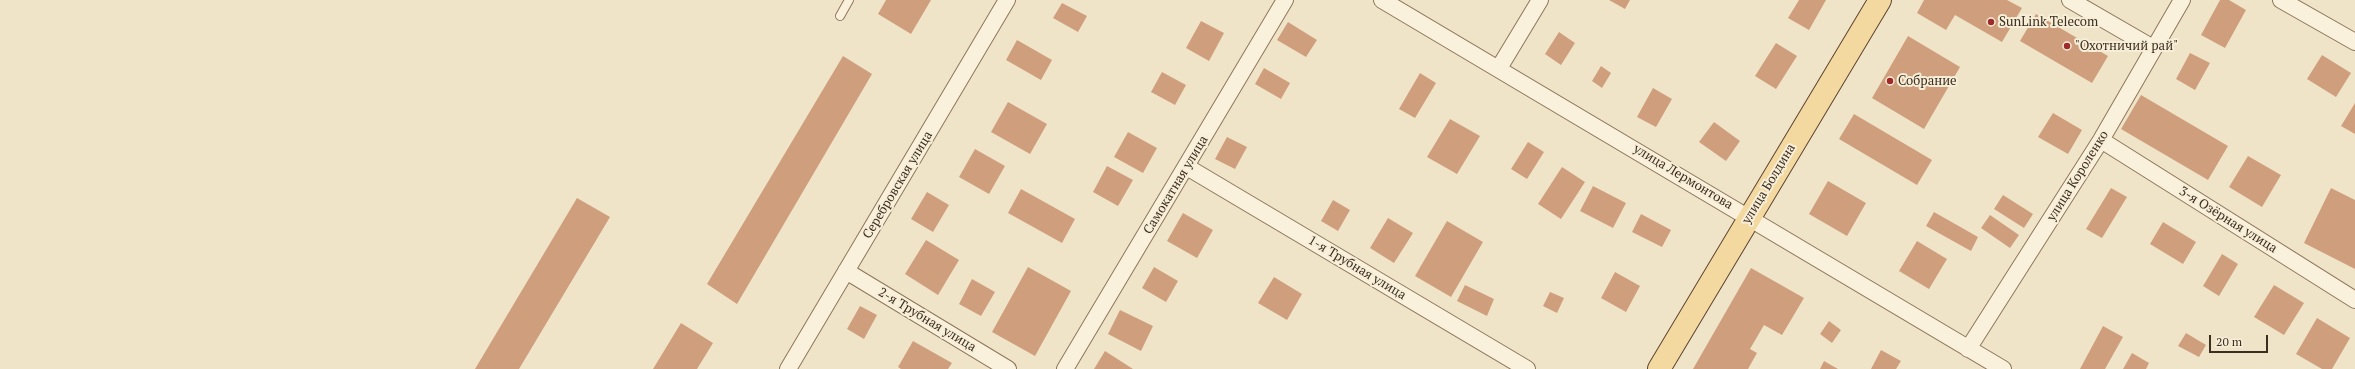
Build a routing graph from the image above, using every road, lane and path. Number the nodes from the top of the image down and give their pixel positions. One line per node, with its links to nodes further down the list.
1 (849, 0): 10 (lane)
2 (1007, 0): 17 (street, Серебровская улица)
3 (1285, 0): 15 (street, Самокатная улица)
4 (1382, 0): 13 (street, улица Лермонтова)
5 (1540, 0): 13 (street)
6 (1880, 0): 16 (main road, улица Болдина)
7 (2070, 0): 12 (street)
8 (2182, 0): 12 (street, улица Короленко)
9 (2281, 0): 11 (street)
10 (840, 16)
11 (2355, 42)
12 (2153, 48): 14 (street, улица Короленко)
13 (1499, 68): 16 (street, улица Лермонтова)
14 (2101, 140): 18 (street, 3-я Озёрная улица); 19 (street, улица Короленко)
15 (1187, 167): 22 (street, Самокатная улица); 23 (street, 1-я Трубная улица)
16 (1749, 216): 19 (street, улица Лермонтова); 24 (main road, улица Болдина)
17 (846, 271): 20 (street, Серебровская улица); 21 (street, 2-я Трубная улица)
18 (2355, 300)
19 (1968, 348): 25 (street, улица Лермонтова)
20 (788, 369)
21 (1008, 369)
22 (1065, 369)
23 (1527, 369)
24 (1659, 369)
25 (2003, 369)

